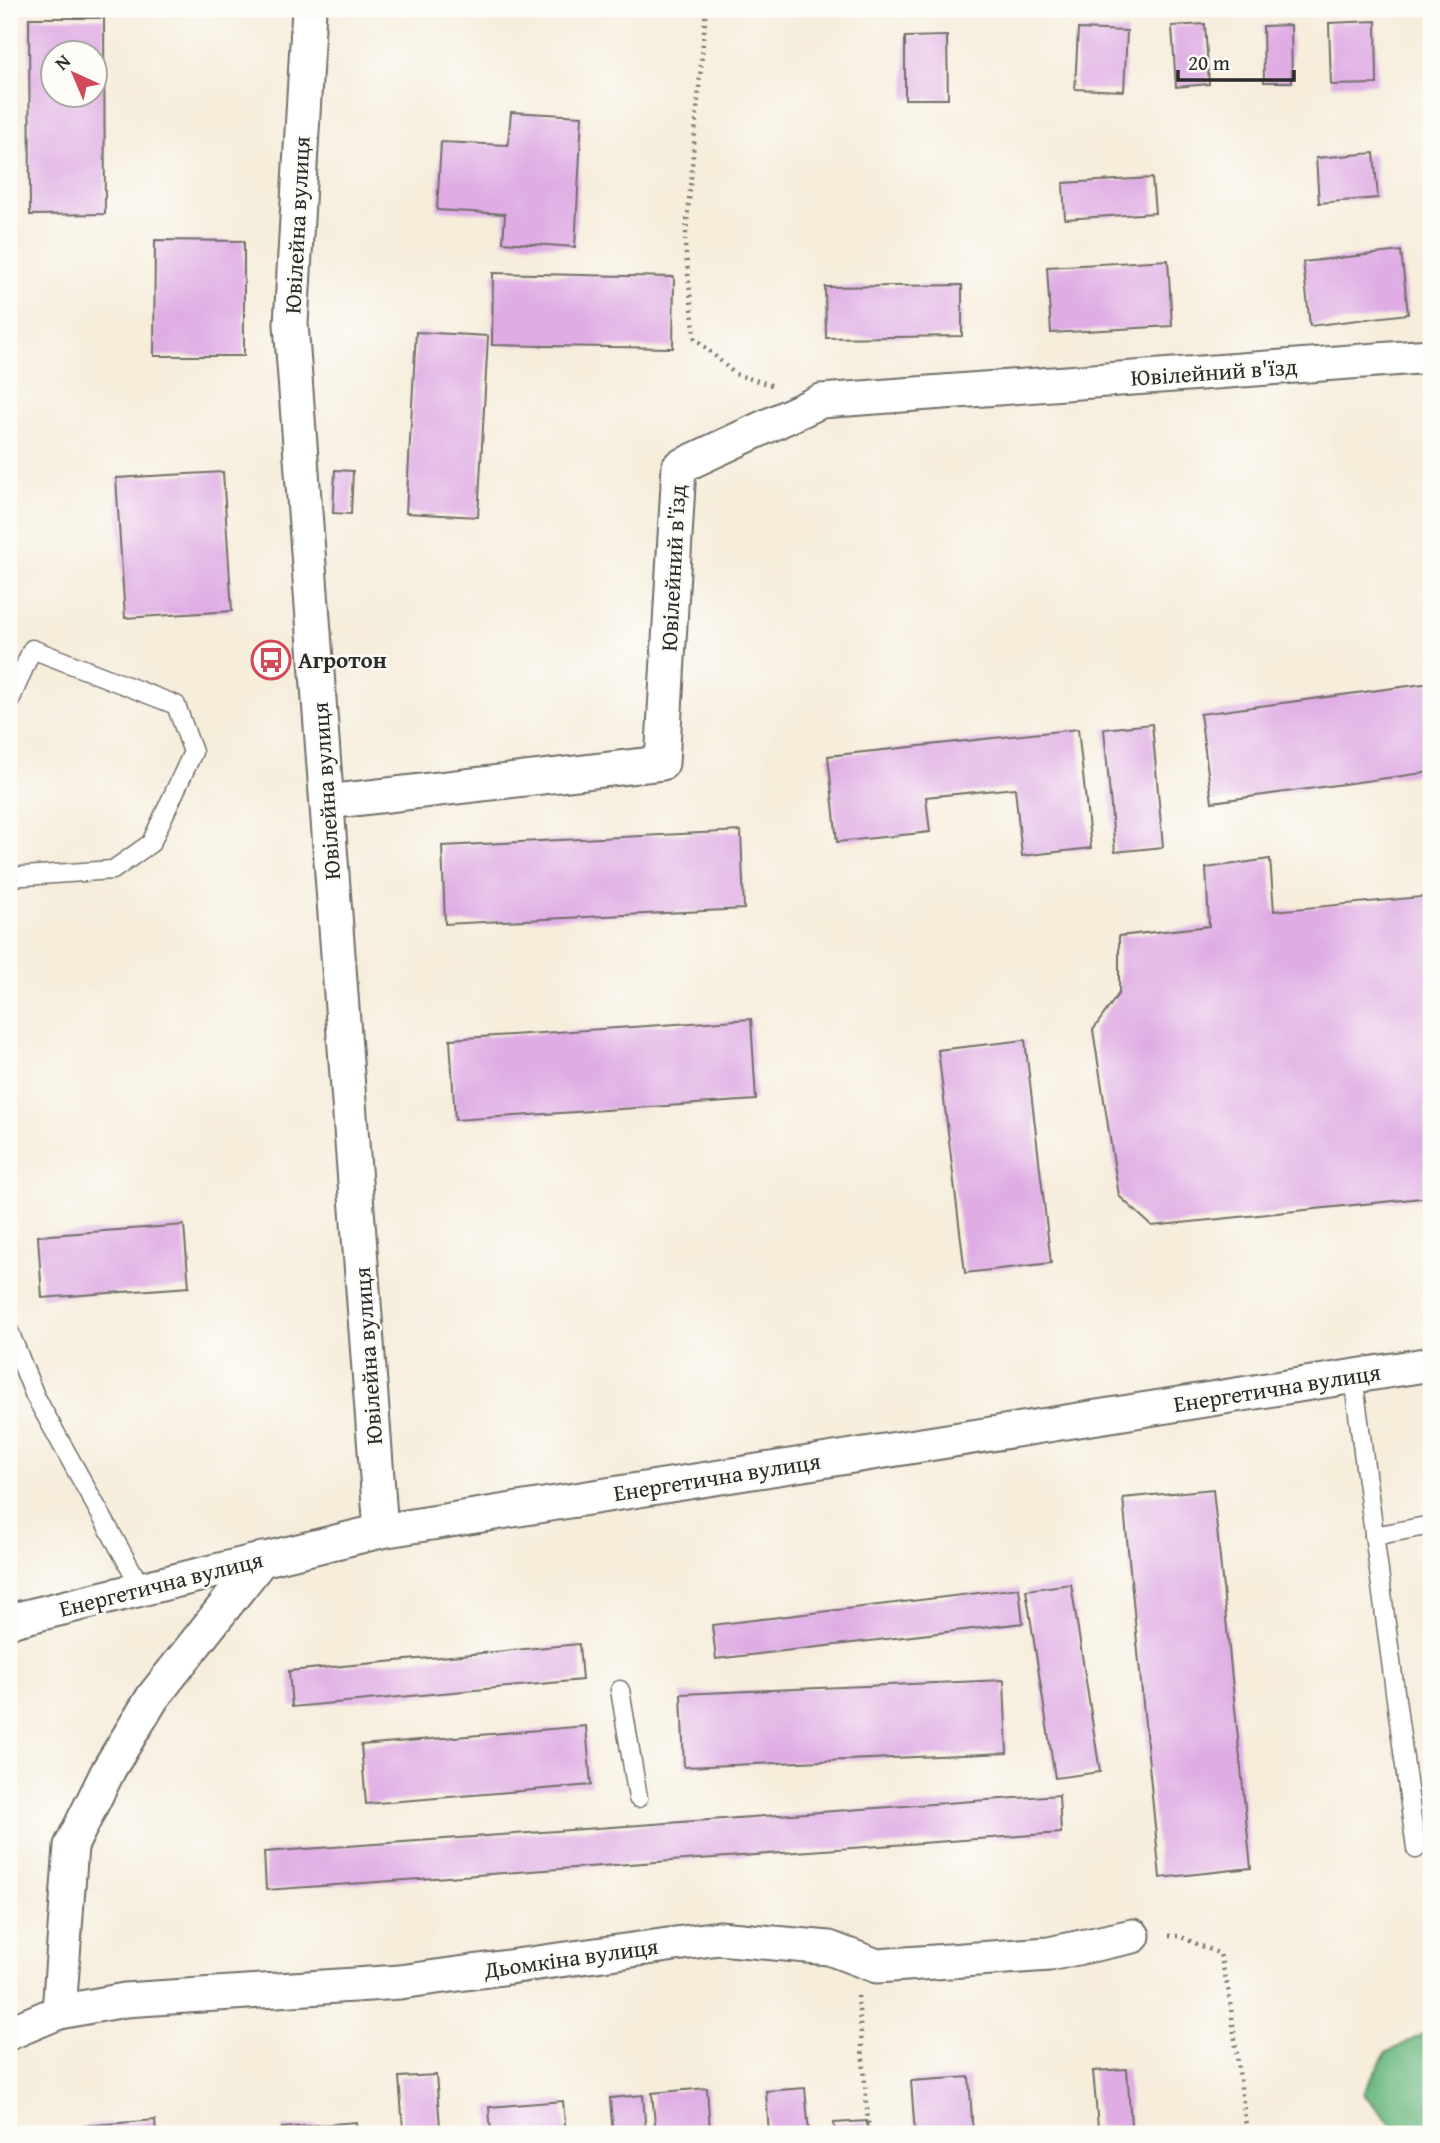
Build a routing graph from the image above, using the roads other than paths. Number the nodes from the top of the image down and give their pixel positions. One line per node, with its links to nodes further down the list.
1 (309, 9): 4 (street, Ювілейна вулиця)
2 (1431, 356): 4 (street, Ювілейний в'їзд)
3 (9, 703): 5 (lane)
4 (327, 802): 10 (street, Ювілейна вулиця)
5 (9, 877)
6 (9, 1331): 13 (lane)
7 (1431, 1364): 8 (street, Енергетична вулиця)
8 (1353, 1376): 10 (street, Енергетична вулиця); 11 (lane)
9 (1431, 1525): 11 (lane)
10 (381, 1531): 12 (street, Енергетична вулиця)
11 (1374, 1536): 17 (lane)
12 (262, 1559): 13 (street, Енергетична вулиця); 19 (street)
13 (142, 1589): 14 (street, Енергетична вулиця)
14 (9, 1621)
15 (620, 1690): 16 (lane)
16 (638, 1798)
17 (1416, 1849)
18 (1133, 1936): 19 (street, Дьомкіна вулиця)
19 (59, 2012): 20 (street, Дьомкіна вулиця)
20 (9, 2033)

